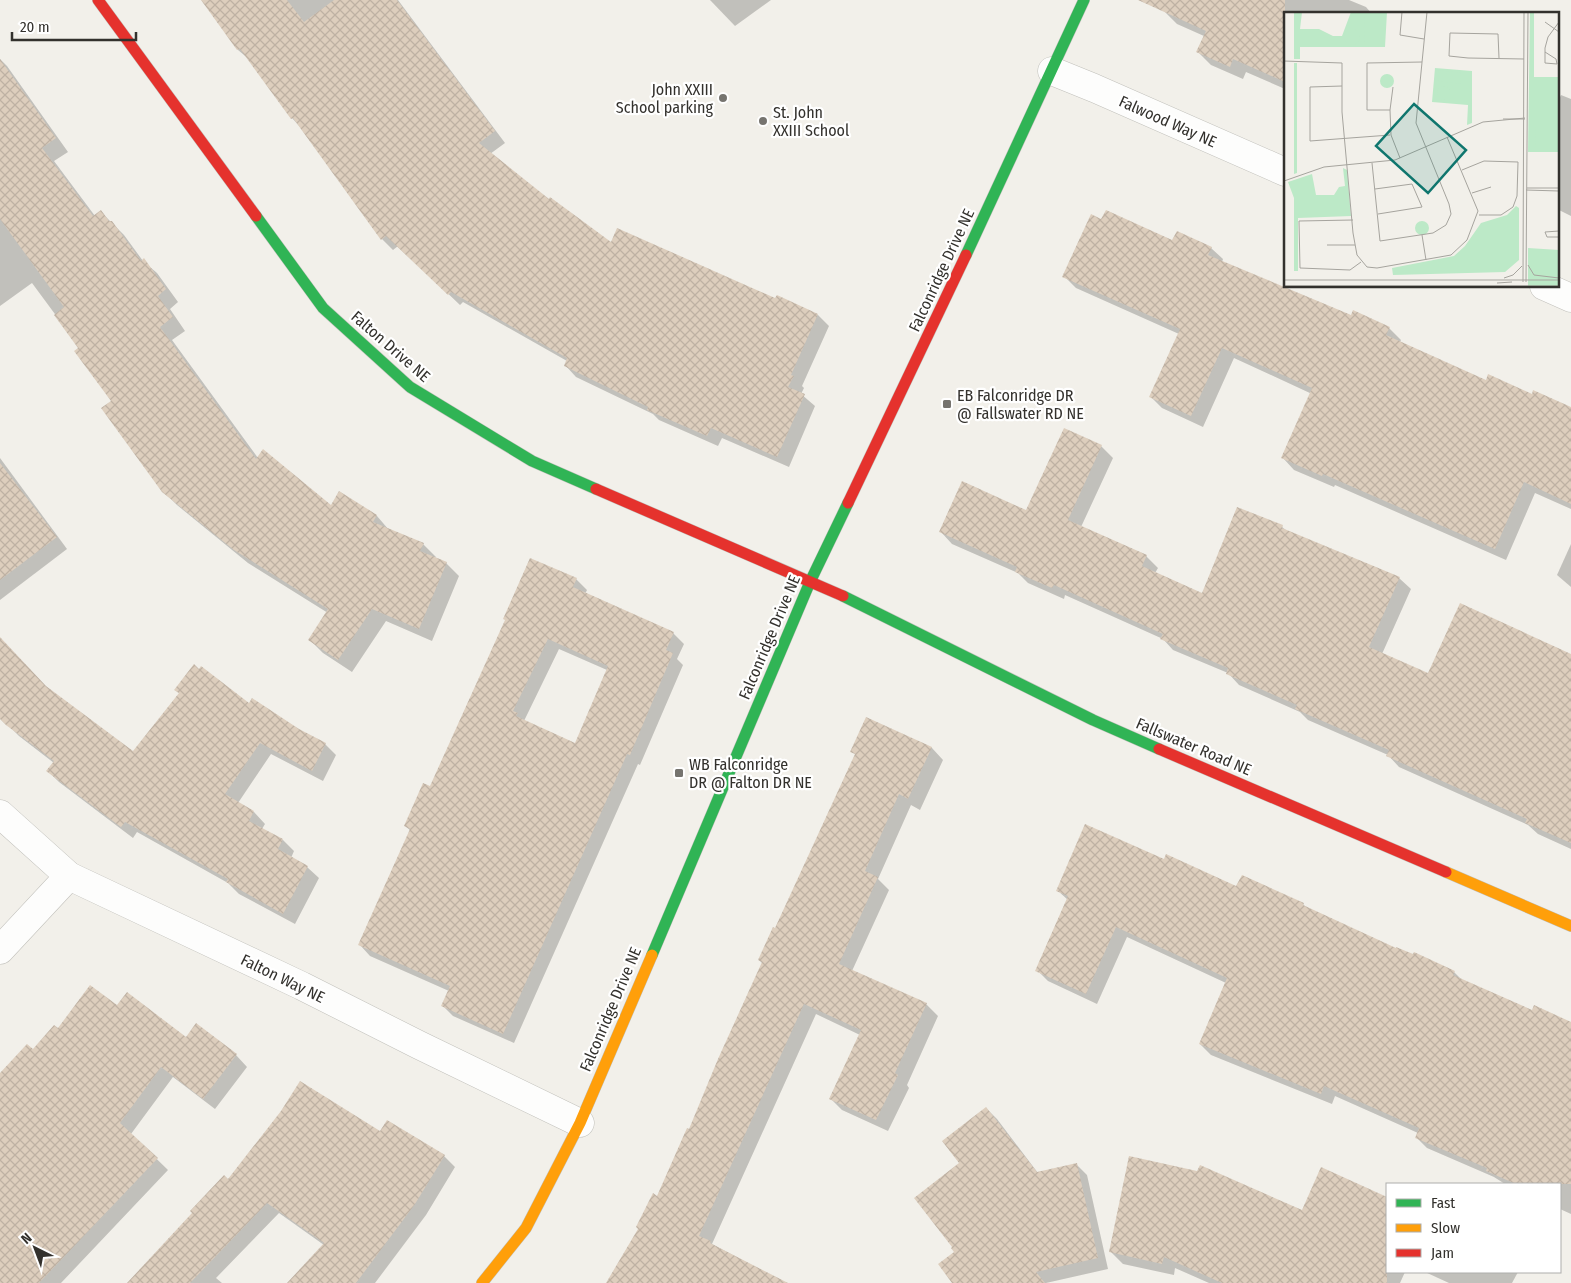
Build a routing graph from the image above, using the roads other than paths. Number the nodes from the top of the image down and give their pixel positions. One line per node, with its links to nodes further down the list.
1 (98, 0): 7 (street, Falton Drive NE)
2 (1084, 0): 3 (street, Falconridge Drive NE)
3 (1052, 71): 4 (street, Falwood Way NE); 7 (street, Falconridge Drive NE)
4 (1284, 172)
5 (1548, 288): 6 (street)
6 (1571, 298)
7 (810, 582): 10 (street, Fallswater Road NE); 12 (street, Falconridge Drive NE)
8 (0, 814): 9 (street, Falton Way NE)
9 (69, 876): 11 (street); 12 (street, Falton Way NE)
10 (1571, 926)
11 (0, 950)
12 (580, 1122): 13 (street, Falconridge Drive NE)
13 (482, 1283)

